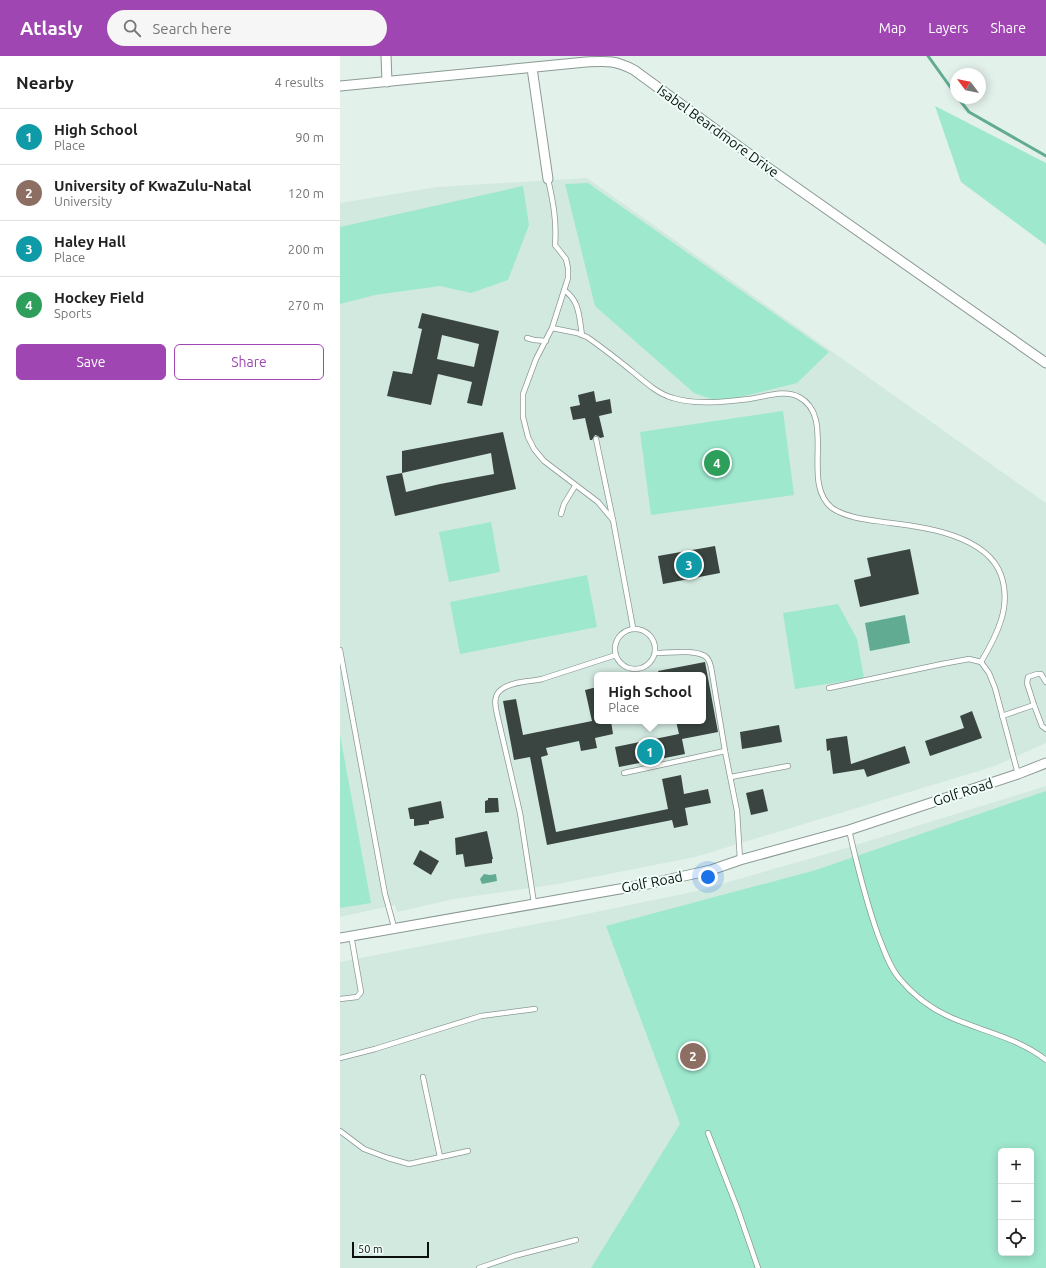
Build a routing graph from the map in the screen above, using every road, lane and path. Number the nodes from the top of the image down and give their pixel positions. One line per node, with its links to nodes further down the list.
1 (386, 56): 3 (street)
2 (532, 68): 3 (street, Isabel Beardmore Drive); 5 (street); 11 (street, Isabel Beardmore Drive)
3 (387, 82): 4 (street, Isabel Beardmore Drive)
4 (340, 86)
5 (548, 179): 6 (lane)
6 (564, 290): 7 (lane); 8 (lane)
7 (552, 328): 8 (lane); 10 (lane)
8 (582, 335): 20 (lane)
9 (527, 338): 10 (lane)
10 (546, 341): 13 (lane)
11 (1046, 363)
12 (596, 439): 15 (lane)
13 (575, 486): 14 (lane); 15 (lane)
14 (561, 514)
15 (613, 520): 16 (lane)
16 (633, 628): 18 (lane); 19 (lane)
17 (340, 650): 35 (lane)
18 (656, 653): 19 (lane); 26 (lane)
19 (616, 655): 34 (lane)
20 (981, 662): 22 (lane); 24 (lane)
21 (1046, 682): 23 (lane)
22 (829, 688)
23 (1034, 705): 24 (lane); 25 (lane)
24 (1002, 716): 30 (lane)
25 (1046, 729)
26 (725, 751): 29 (lane); 31 (lane)
27 (1046, 763): 30 (street, Golf Road)
28 (788, 766): 31 (lane)
29 (624, 773)
30 (1018, 774): 32 (street, Golf Road)
31 (731, 777): 33 (lane)
32 (849, 830): 33 (street, Golf Road); 41 (lane)
33 (740, 860): 34 (street, Golf Road)
34 (534, 903): 35 (street, Golf Road)
35 (394, 927): 36 (street, Golf Road)
36 (351, 935): 37 (street, Golf Road); 38 (lane)
37 (340, 938)
38 (340, 1000)
39 (535, 1010): 40 (lane)
40 (340, 1058)
41 (1046, 1060)
42 (423, 1077): 46 (lane)
43 (340, 1131): 46 (lane)
44 (708, 1133): 49 (lane)
45 (468, 1151): 46 (lane)
46 (440, 1157)
47 (576, 1240): 48 (lane)
48 (479, 1268)
49 (758, 1268)

